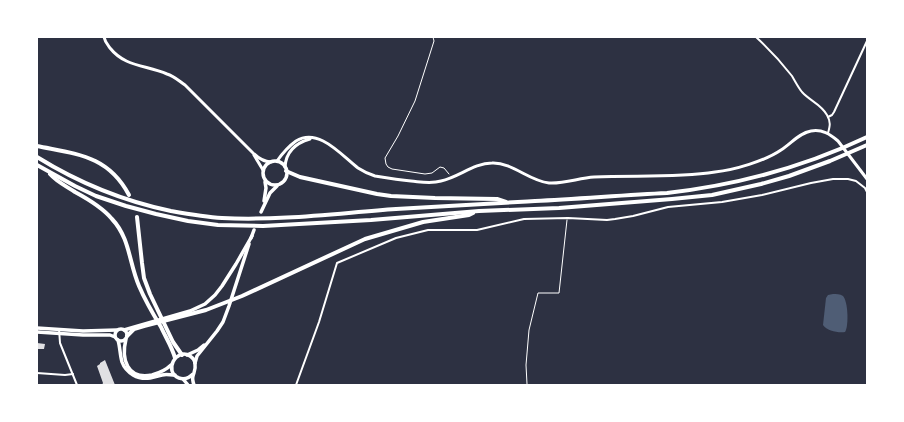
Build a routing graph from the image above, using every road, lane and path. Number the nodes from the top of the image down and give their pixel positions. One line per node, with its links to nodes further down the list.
1 (104, 37): 11 (street)
2 (433, 37): 19 (path)
3 (756, 37): 5 (street)
4 (867, 41): 5 (street)
5 (828, 117): 6 (street)
6 (828, 133): 19 (street); 20 (street)
7 (867, 137): 25 (highway)
8 (312, 138): 13 (street); 16 (street); 19 (street)
9 (867, 145): 27 (highway)
10 (37, 146): 24 (highway)
11 (252, 152): 14 (street); 17 (street)
12 (37, 157): 25 (highway)
13 (277, 161): 14 (main road); 16 (main road)
14 (271, 162): 17 (main road)
15 (37, 165): 18 (highway)
16 (286, 169): 22 (main road); 25 (highway)
17 (263, 170): 21 (main road)
18 (49, 172): 27 (highway); 45 (highway)
19 (451, 178)
20 (867, 178)
21 (264, 180): 22 (main road); 26 (main road)
22 (278, 185): 26 (main road)
23 (867, 192): 30 (street)
24 (129, 195)
25 (508, 203)
26 (263, 206): 28 (main road)
27 (479, 211): 33 (highway)
28 (261, 212)
29 (137, 217): 44 (highway)
30 (568, 218): 56 (street); 57 (path)
31 (254, 230): 32 (main road)
32 (252, 236): 33 (main road); 43 (main road)
33 (174, 316): 34 (highway)
34 (144, 324): 38 (main road); 41 (highway)
35 (37, 328): 36 (main road)
36 (60, 329): 37 (main road); 40 (street)
37 (117, 330): 38 (main road); 42 (main road)
38 (124, 330): 41 (main road)
39 (37, 332): 40 (main road)
40 (59, 334): 42 (main road); 49 (street)
41 (126, 337): 42 (main road); 47 (main road)
42 (117, 338): 51 (main road)
43 (208, 342): 44 (main road); 46 (main road)
44 (185, 355): 45 (main road); 46 (main road)
45 (175, 358): 47 (main road)
46 (195, 363): 50 (main road)
47 (171, 365): 51 (main road)
48 (37, 373): 49 (street)
49 (72, 374): 53 (street)
50 (193, 374): 52 (main road); 55 (main road)
51 (175, 375): 52 (main road)
52 (183, 379): 54 (main road)
53 (77, 385)
54 (188, 385)
55 (194, 385)
56 (296, 385)
57 (527, 385)

